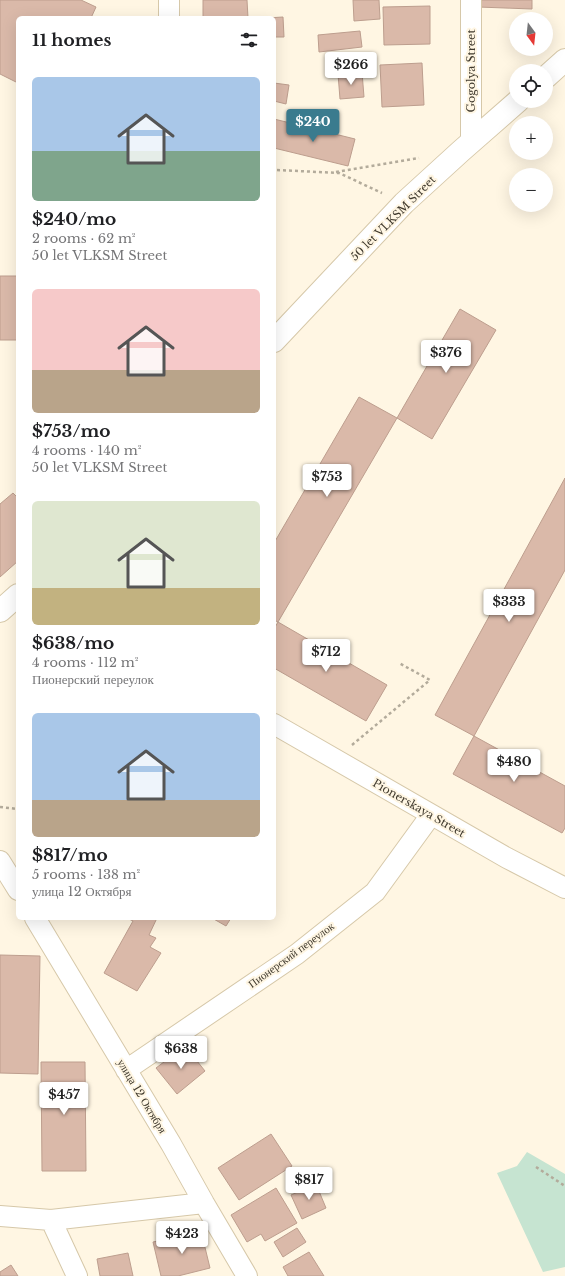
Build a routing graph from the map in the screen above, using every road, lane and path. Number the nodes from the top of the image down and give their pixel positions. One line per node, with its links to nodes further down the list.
1 (169, 0): 3 (street)
2 (471, 0): 7 (street, Gogolya Street)
3 (169, 16)
4 (565, 60): 5 (street)
5 (553, 71)
6 (510, 108): 7 (street, 50 let VLKSM Street)
7 (471, 142): 11 (street, 50 let VLKSM Street)
8 (423, 157): 10 (path)
9 (277, 170): 10 (path)
10 (330, 172): 11 (path)
11 (404, 204): 12 (street, 50 let VLKSM Street)
12 (276, 339)
13 (16, 598): 14 (street)
14 (0, 611)
15 (399, 663): 17 (path)
16 (276, 725): 17 (street, Pionerskaya Street)
17 (335, 759): 20 (street, Pionerskaya Street)
18 (0, 807): 19 (path)
19 (16, 808)
20 (431, 815): 23 (street, Pionerskaya Street); 25 (street, Пионерский переулок)
21 (0, 860): 22 (street)
22 (16, 887)
23 (565, 888)
24 (36, 920): 25 (street, улица 12 Октября)
25 (126, 1070): 28 (street, улица 12 Октября)
26 (536, 1167): 27 (path)
27 (565, 1186)
28 (204, 1203): 30 (street); 32 (street, улица 12 Октября)
29 (0, 1216): 30 (street)
30 (51, 1220): 31 (street)
31 (77, 1276)
32 (247, 1276)

